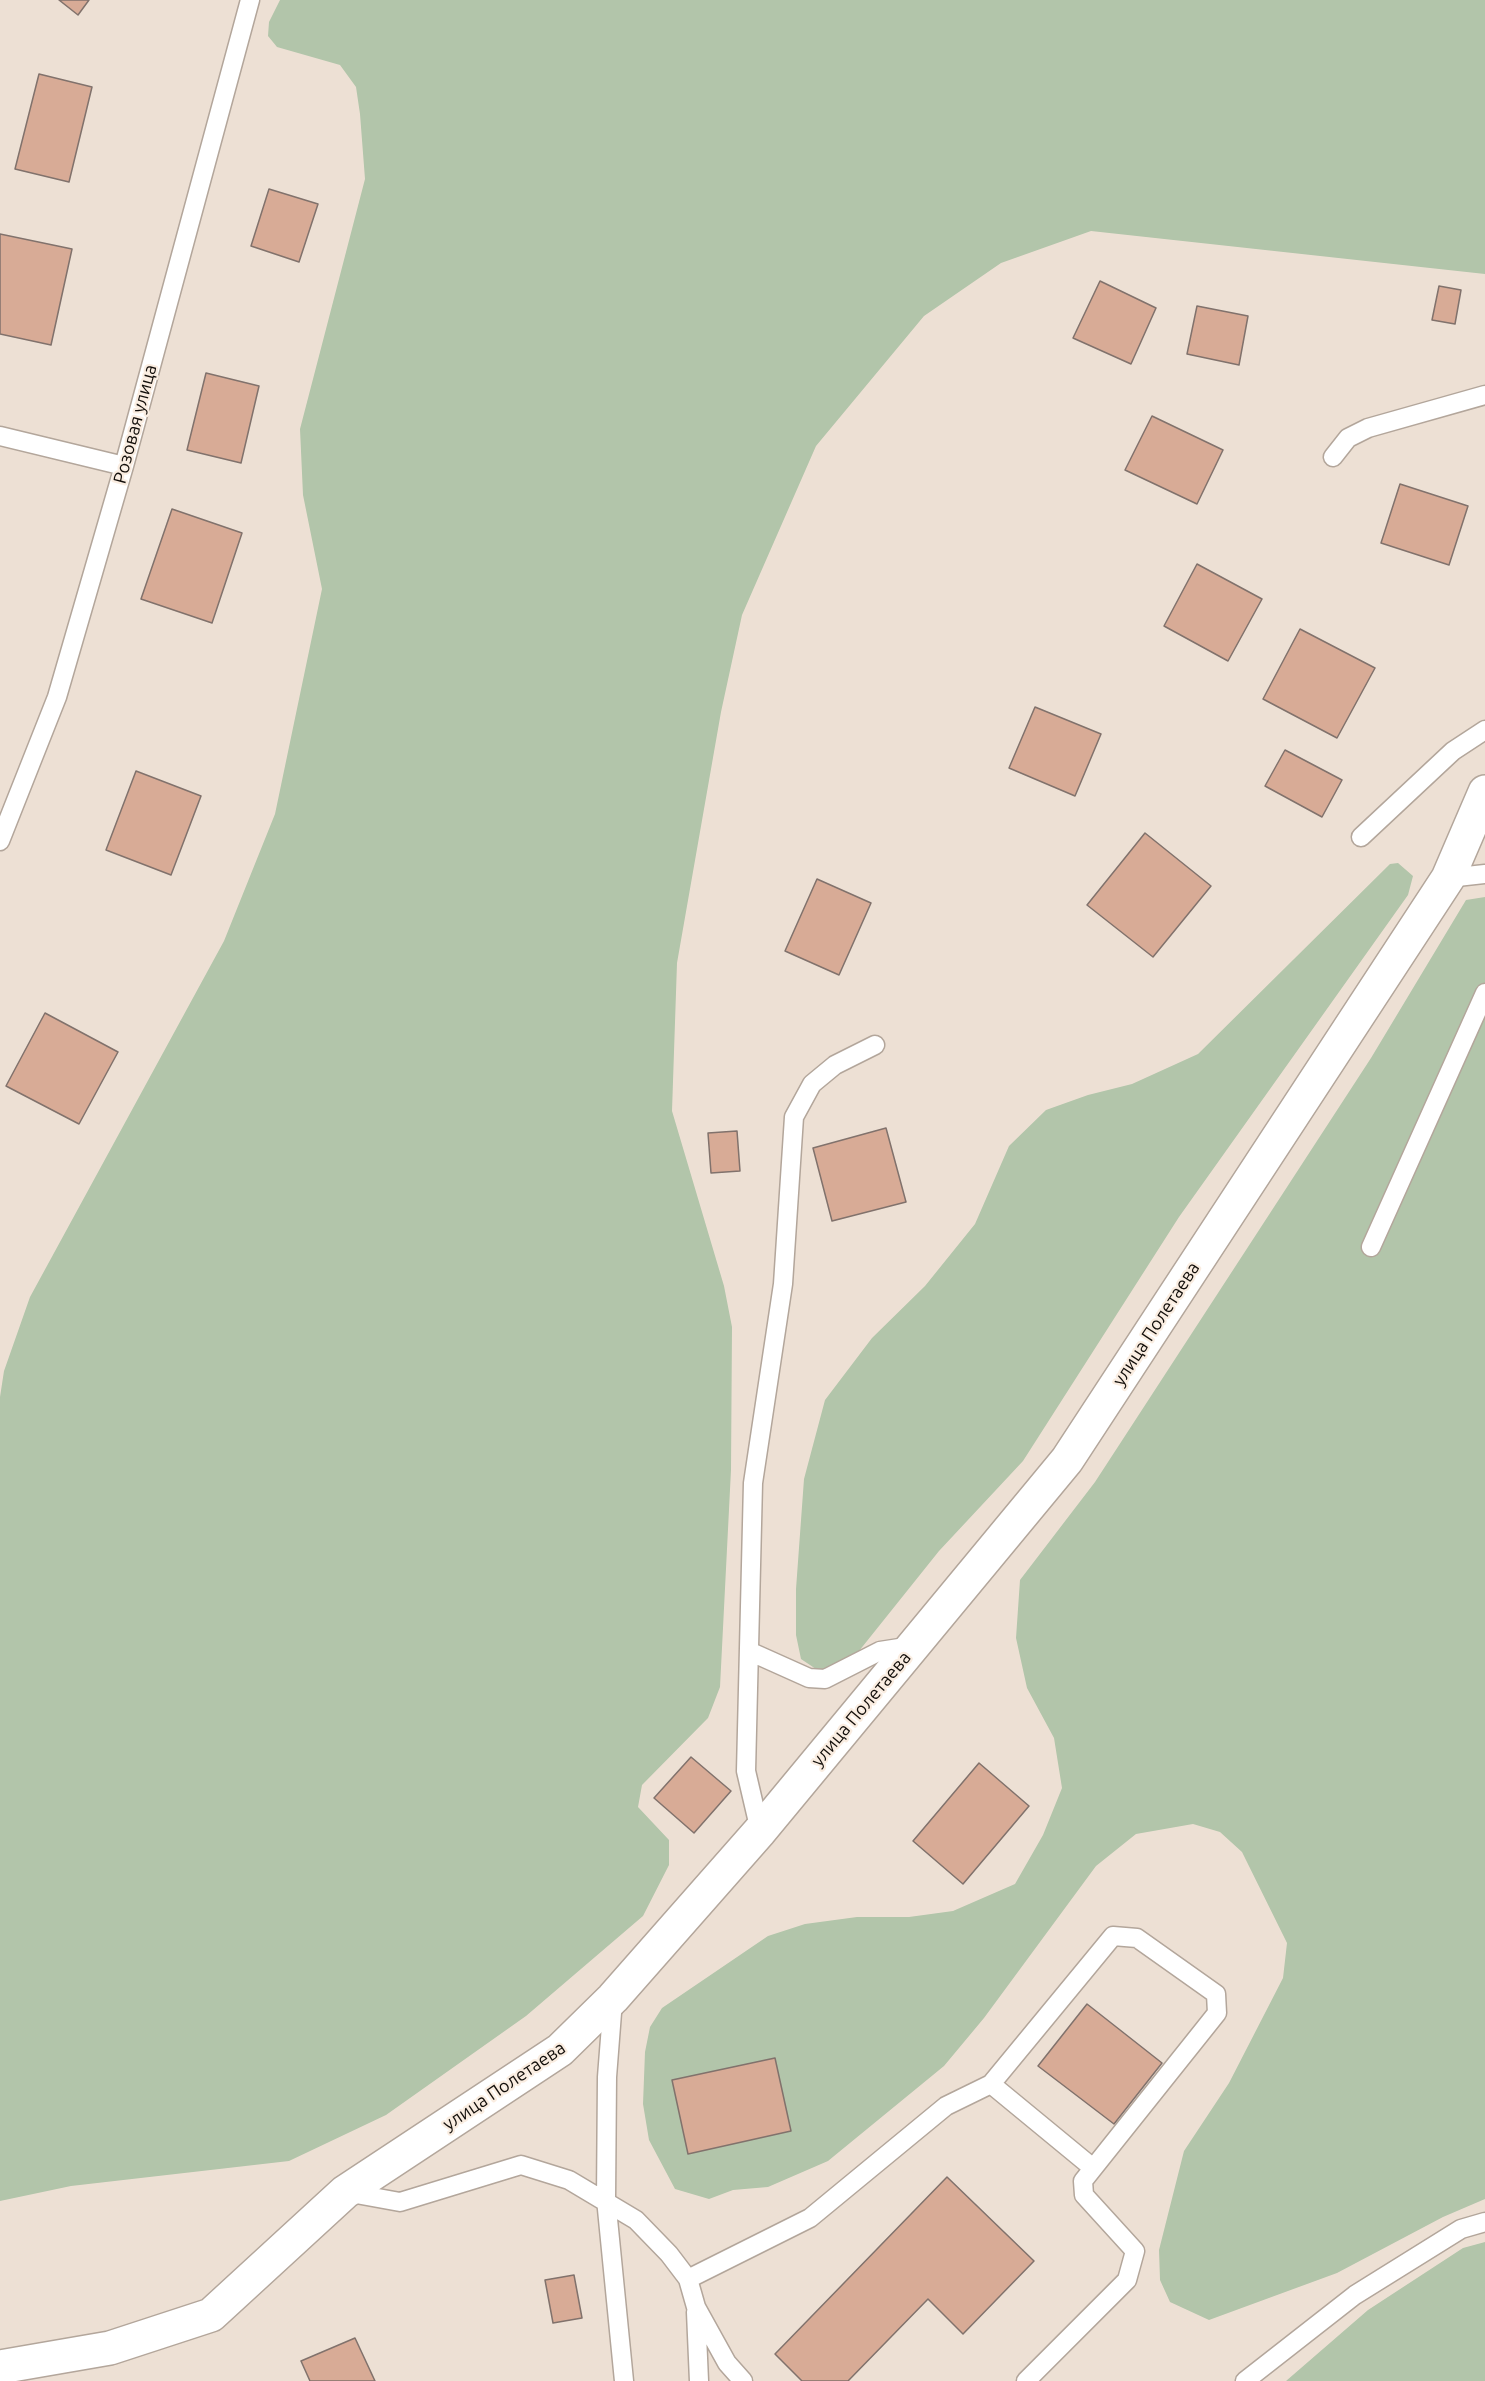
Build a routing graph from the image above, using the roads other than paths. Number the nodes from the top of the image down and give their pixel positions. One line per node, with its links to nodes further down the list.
1 (250, 0): 5 (lane, Розовая улица)
2 (1485, 395): 4 (lane)
3 (0, 436): 5 (lane)
4 (1333, 457)
5 (124, 466): 9 (lane, Розовая улица)
6 (1485, 730): 8 (lane)
7 (1485, 792): 11 (street, улица Полетаева)
8 (1361, 837)
9 (0, 841)
10 (1485, 874): 11 (lane)
11 (1448, 878): 15 (street, улица Полетаева)
12 (1485, 993): 14 (lane)
13 (875, 1045): 16 (lane)
14 (1371, 1247)
15 (912, 1646): 16 (lane); 17 (street, улица Полетаева)
16 (751, 1652): 17 (lane)
17 (760, 1831): 18 (street, улица Полетаева)
18 (613, 1998): 21 (street, улица Полетаева); 22 (lane)
19 (991, 2084): 20 (lane); 20 (lane); 24 (lane)
20 (1093, 2168): 30 (lane)
21 (345, 2193): 22 (lane); 26 (street, улица Полетаева)
22 (606, 2199): 24 (lane); 27 (lane)
23 (1485, 2222): 31 (lane)
24 (688, 2278): 25 (lane)
25 (696, 2307): 28 (lane); 29 (lane)
26 (0, 2367)
27 (624, 2381)
28 (699, 2381)
29 (743, 2381)
30 (1026, 2381)
31 (1245, 2381)

